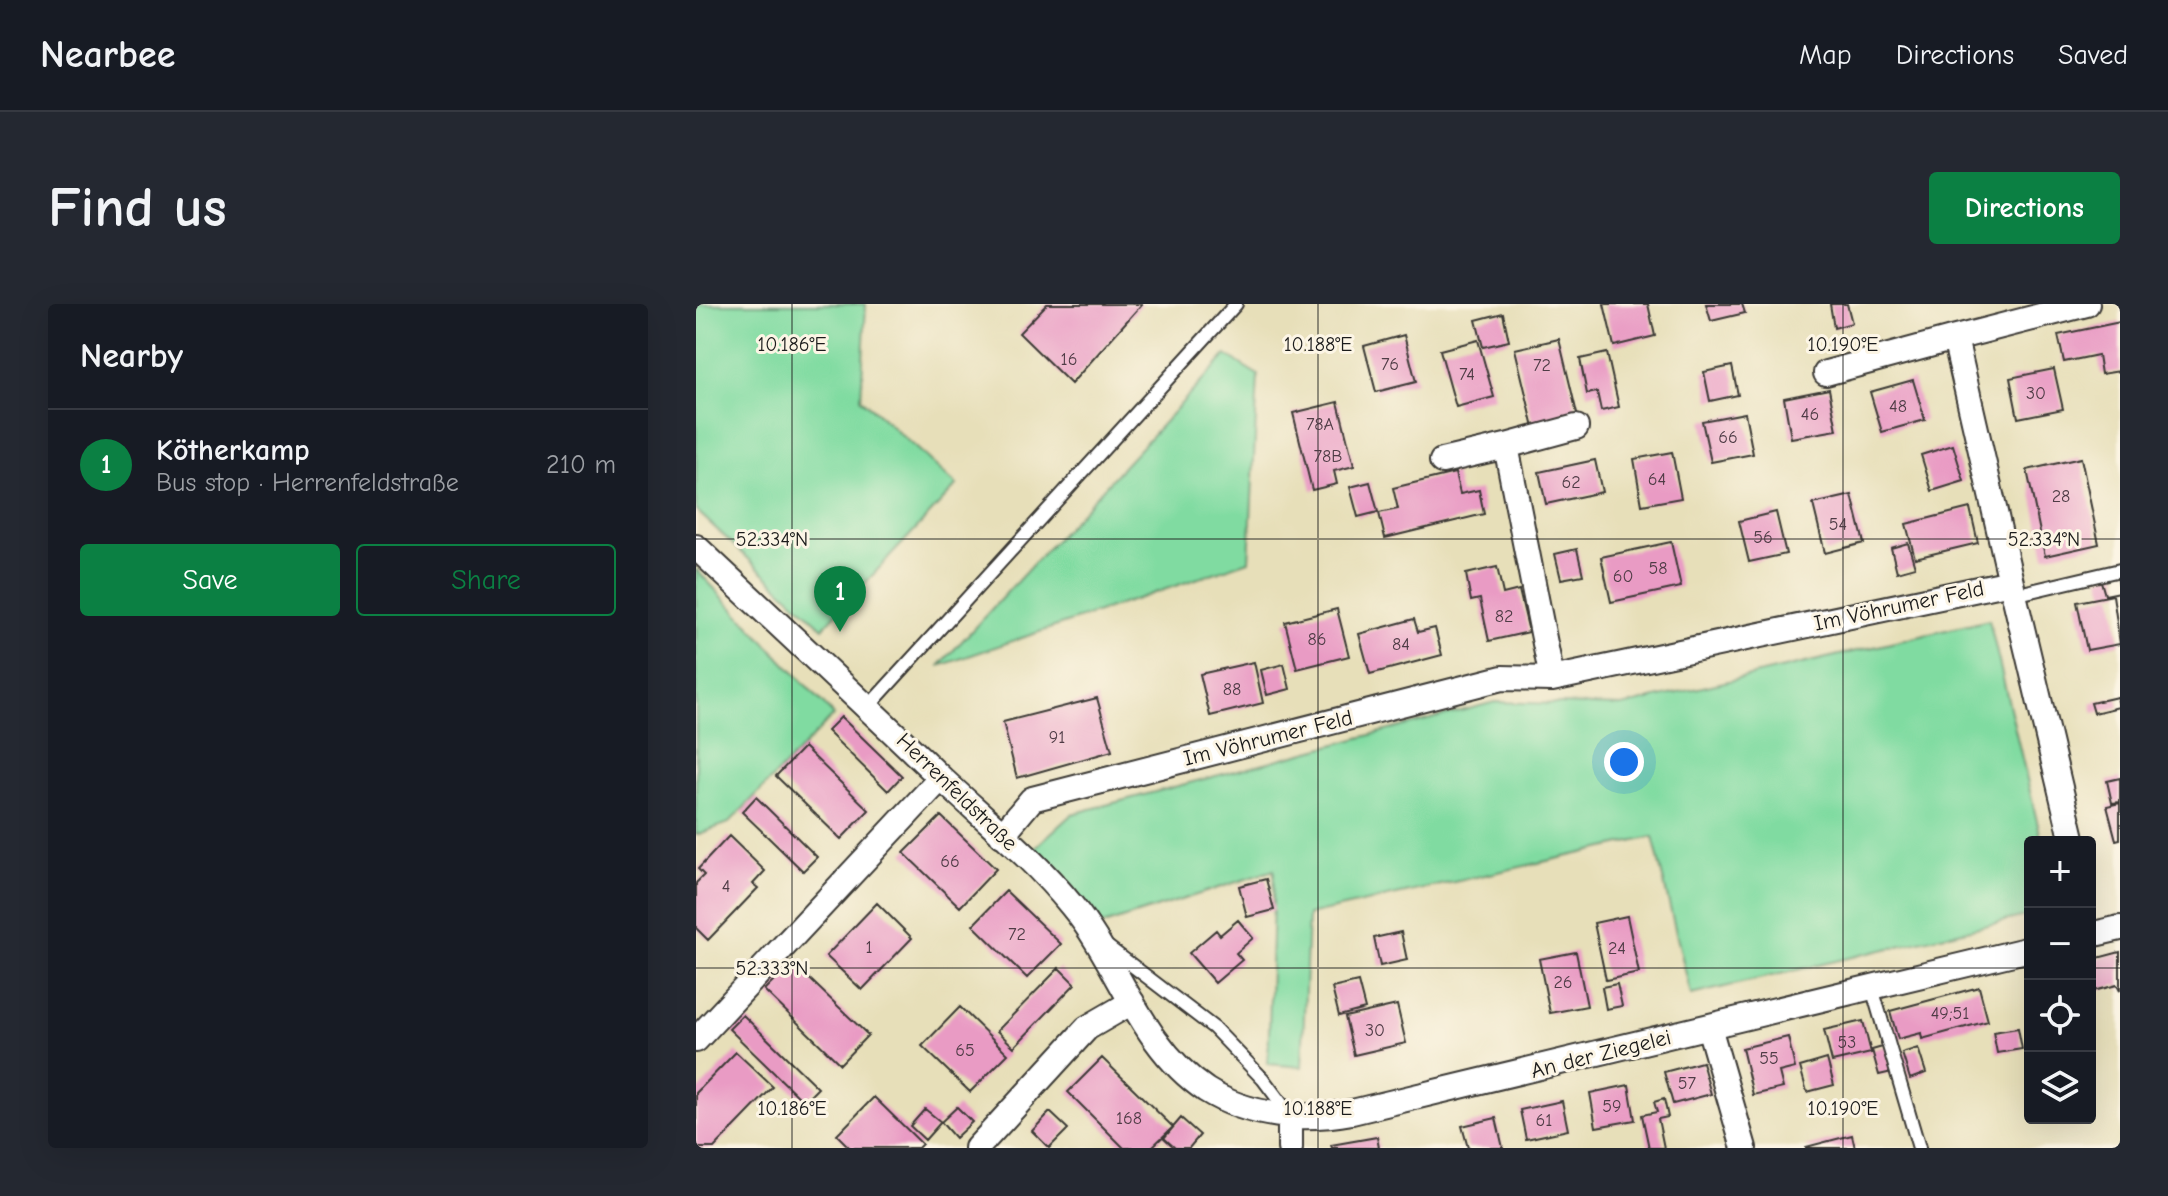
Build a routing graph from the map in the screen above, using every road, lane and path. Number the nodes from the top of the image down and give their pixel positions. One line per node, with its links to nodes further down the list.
1 (1236, 304): 12 (lane)
2 (2087, 304): 3 (street)
3 (1955, 338): 4 (street); 10 (street, Im Vöhrumer Feld)
4 (1826, 373)
5 (1576, 427): 6 (street)
6 (1506, 446): 7 (street); 11 (street)
7 (1442, 461)
8 (696, 547): 12 (street, Herrenfeldstraße)
9 (2120, 570): 10 (lane)
10 (2012, 589): 11 (street, Im Vöhrumer Feld); 15 (street, Im Vöhrumer Feld)
11 (1552, 679): 14 (street, Im Vöhrumer Feld)
12 (869, 706): 13 (street, Herrenfeldstraße)
13 (941, 778): 14 (street, Herrenfeldstraße); 23 (street)
14 (1002, 835): 18 (street, Herrenfeldstraße)
15 (2072, 836)
16 (2096, 928): 17 (street)
17 (2120, 928)
18 (1093, 935): 21 (street, Herrenfeldstraße); 25 (lane)
19 (2024, 950): 20 (street, An der Ziegelei)
20 (1872, 988): 22 (street, An der Ziegelei); 29 (lane)
21 (1132, 1002): 24 (street, Herrenfeldstraße); 26 (street)
22 (1709, 1027): 25 (street, An der Ziegelei); 28 (street)
23 (696, 1040)
24 (1180, 1068): 25 (street, An der Ziegelei)
25 (1290, 1115): 27 (street)
26 (977, 1148)
27 (1290, 1148)
28 (1744, 1148)
29 (1919, 1148)

